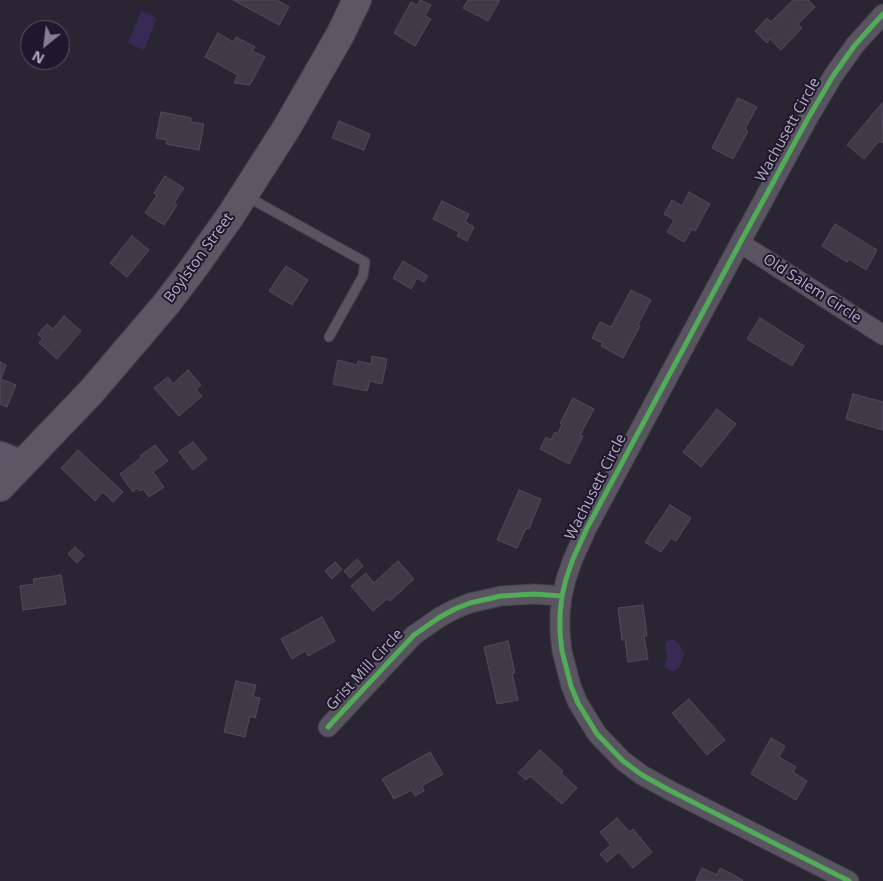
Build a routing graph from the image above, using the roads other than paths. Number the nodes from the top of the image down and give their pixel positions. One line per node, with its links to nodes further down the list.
1 (357, 0): 3 (main road, Boylston Street)
2 (883, 14): 4 (street, Wachusett Circle)
3 (244, 194): 6 (lane); 7 (main road, Boylston Street)
4 (740, 243): 5 (street, Old Salem Circle); 9 (street, Wachusett Circle)
5 (883, 335)
6 (329, 337)
7 (11, 459): 8 (main road, Boylston Street)
8 (0, 487)
9 (562, 596): 10 (street, Grist Mill Circle); 11 (street, Wachusett Circle)
10 (328, 727)
11 (849, 881)

